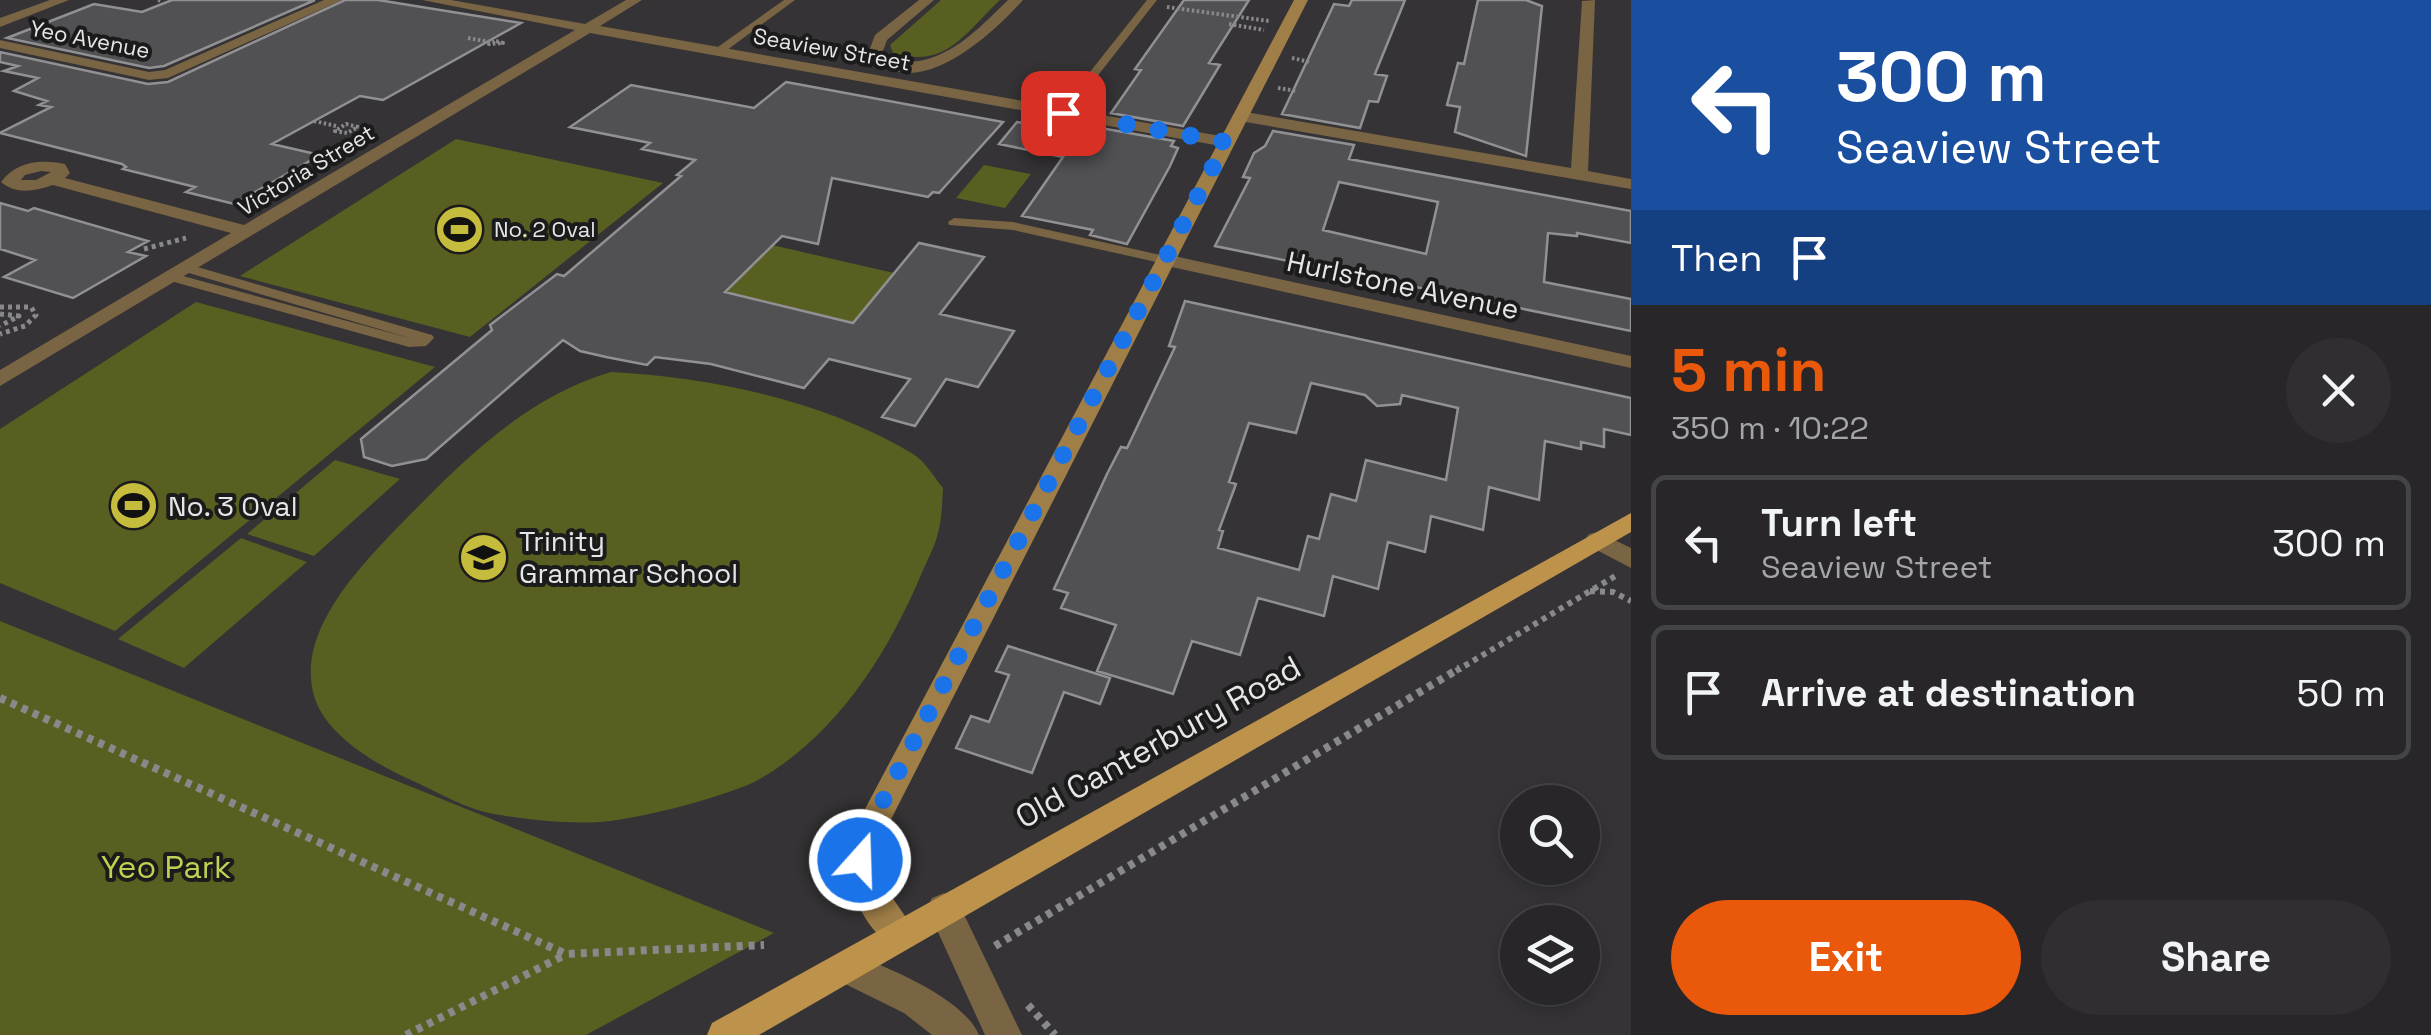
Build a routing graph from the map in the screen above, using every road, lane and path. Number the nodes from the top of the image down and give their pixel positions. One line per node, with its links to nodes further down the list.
1 (62, 0): 12 (street)
2 (335, 0): 18 (street, Yeo Avenue)
3 (429, 0): 14 (street, Seaview Street)
4 (635, 0): 14 (street, Victoria Street)
5 (790, 0): 19 (lane)
6 (927, 0): 22 (street)
7 (1016, 0): 22 (street)
8 (1301, 0): 27 (street)
9 (1589, 1): 31 (street)
10 (1150, 2): 11 (path); 26 (lane)
11 (1270, 22)
12 (0, 23)
13 (1229, 24): 15 (path)
14 (588, 28): 19 (street, Seaview Street); 35 (street, Victoria Street)
15 (1265, 30)
16 (468, 38): 17 (path)
17 (491, 42)
18 (0, 44)
19 (719, 52): 23 (street, Seaview Street)
20 (1291, 58): 21 (path)
21 (1310, 62)
22 (900, 68): 23 (street)
23 (885, 81): 26 (street, Seaview Street)
24 (1277, 88): 25 (path)
25 (1296, 91)
26 (1063, 113): 30 (street, Seaview Street)
27 (1240, 116): 30 (street); 31 (street)
28 (314, 121): 29 (path)
29 (336, 126)
30 (1226, 142): 38 (street)
31 (1579, 175): 33 (street)
32 (53, 180): 35 (street)
33 (1631, 184)
34 (954, 222): 38 (lane)
35 (248, 232): 39 (street, Victoria Street)
36 (194, 236): 37 (path)
37 (144, 249)
38 (1164, 260): 46 (street, Hurlstone Avenue); 56 (street)
39 (180, 272): 39 (lane); 47 (street, Victoria Street)
40 (0, 311): 41 (path); 43 (path)
41 (13, 322): 42 (path); 43 (path)
42 (0, 326)
43 (25, 326): 44 (path); 45 (path)
44 (40, 330)
45 (0, 334)
46 (1631, 362)
47 (0, 379)
48 (1631, 520): 49 (main road, Old Canterbury Road)
49 (1598, 540): 50 (street); 55 (main road, Old Canterbury Road)
50 (1631, 560)
51 (1631, 567): 52 (path)
52 (1589, 592): 53 (path); 57 (path)
53 (1631, 601)
54 (0, 698): 59 (path)
55 (944, 908): 56 (main road, Old Canterbury Road); 64 (street)
56 (901, 935): 60 (main road, Old Canterbury Road)
57 (993, 944)
58 (764, 945): 59 (path)
59 (566, 954): 61 (path)
60 (847, 968): 62 (main road, Old Canterbury Road); 63 (street)
61 (406, 1035)
62 (726, 1035)
63 (961, 1035)
64 (1004, 1035)

